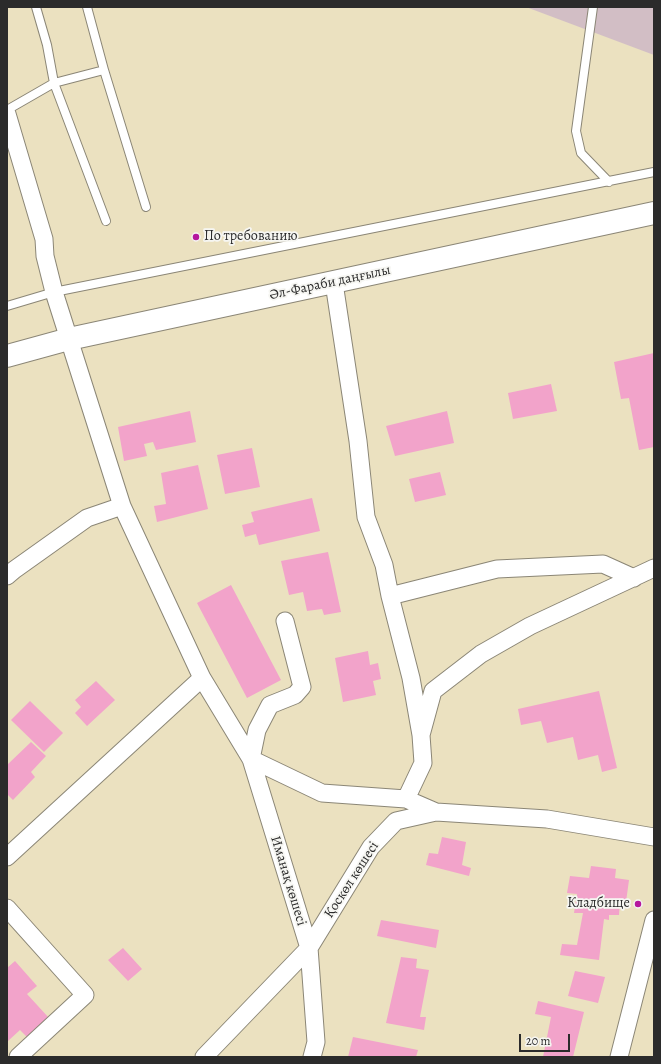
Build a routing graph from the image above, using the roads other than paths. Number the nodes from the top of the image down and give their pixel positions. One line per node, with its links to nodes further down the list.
1 (36, 7): 5 (lane)
2 (87, 7): 4 (lane)
3 (593, 7): 9 (lane)
4 (104, 70): 5 (lane); 10 (lane)
5 (54, 83): 6 (lane); 12 (lane)
6 (7, 110)
7 (7, 114): 14 (street, Иманақ көшесі)
8 (654, 172): 9 (lane)
9 (609, 182): 14 (lane)
10 (146, 207)
11 (654, 213): 13 (main road, Әл-Фараби даңғылы)
12 (106, 221)
13 (334, 283): 16 (main road, Әл-Фараби даңғылы); 22 (street)
14 (54, 292): 15 (lane); 16 (street, Иманақ көшесі)
15 (7, 306)
16 (69, 339): 17 (main road, Әл-Фараби даңғылы); 18 (street, Иманақ көшесі)
17 (7, 356)
18 (122, 506): 20 (street); 24 (street, Иманақ көшесі)
19 (654, 568): 21 (street)
20 (7, 576)
21 (634, 578): 22 (street); 25 (street)
22 (390, 596): 25 (street)
23 (285, 621): 26 (street)
24 (202, 678): 26 (street, Иманақ көшесі); 30 (street)
25 (421, 734): 27 (street)
26 (251, 759): 27 (street); 33 (street, Иманақ көшесі)
27 (406, 798): 28 (street)
28 (436, 812): 29 (street, Қоскөл көшесі); 33 (street, Қоскөл көшесі)
29 (654, 837)
30 (7, 857)
31 (9, 914): 34 (street)
32 (654, 920): 37 (street)
33 (309, 948): 35 (street); 36 (street)
34 (18, 1057)
35 (204, 1057)
36 (312, 1057)
37 (620, 1057)

